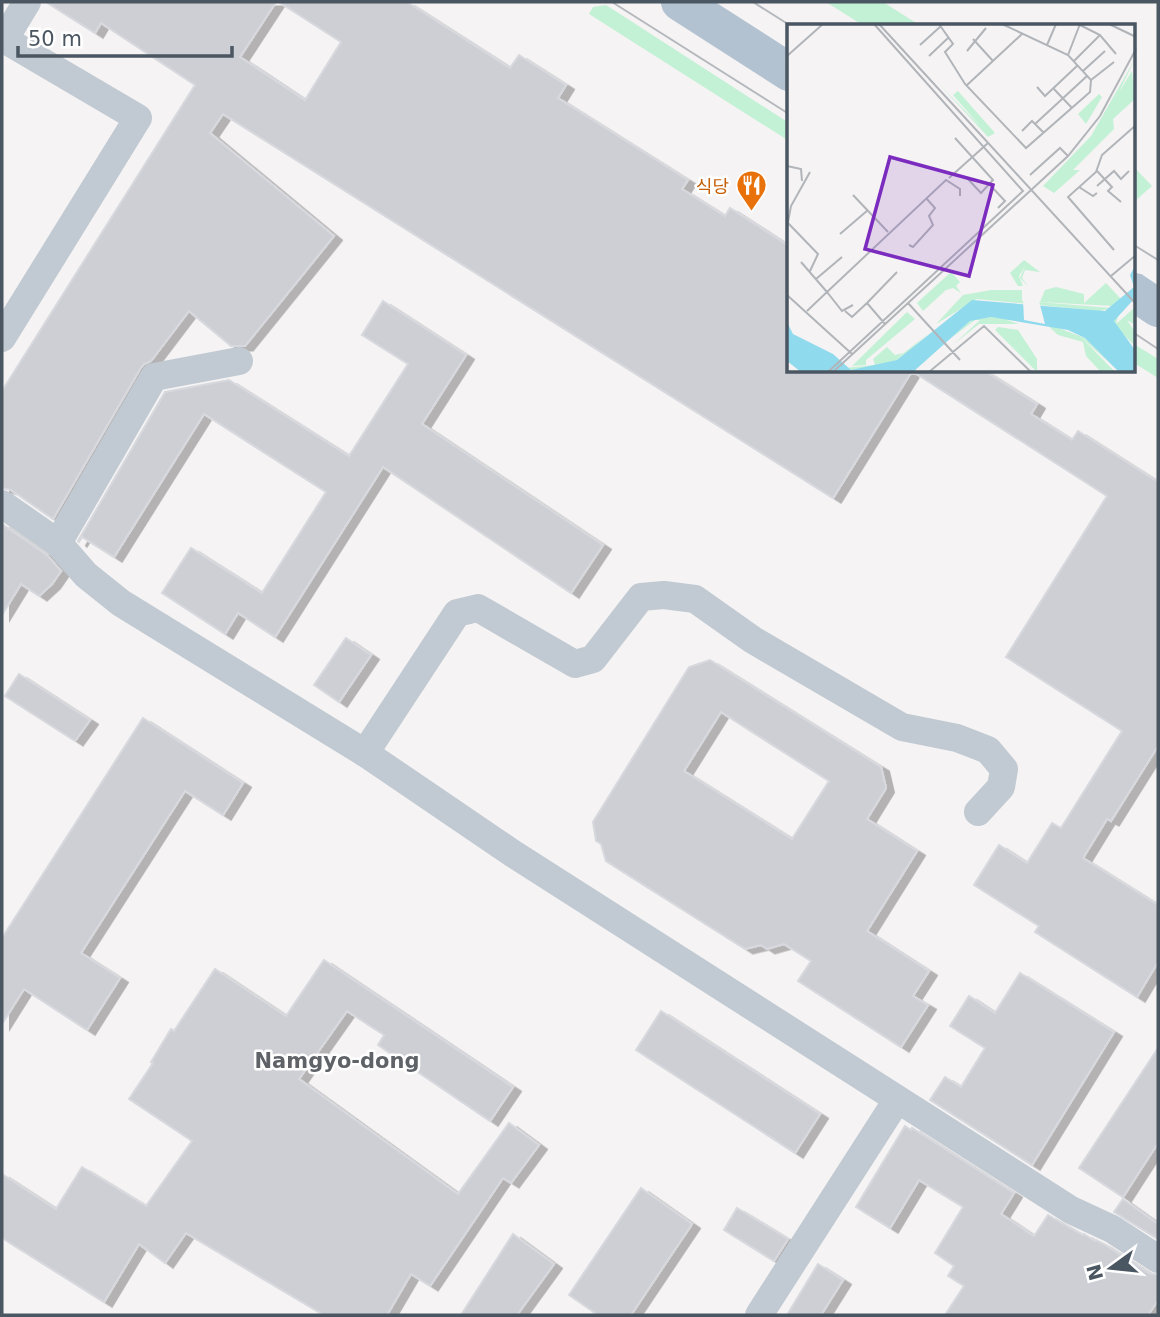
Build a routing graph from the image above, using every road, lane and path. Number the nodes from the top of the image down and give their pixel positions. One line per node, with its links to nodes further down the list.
1 (27, 2): 3 (street)
2 (680, 2): 4 (main road)
3 (3, 39): 7 (street)
4 (787, 71)
5 (1136, 293): 6 (main road)
6 (1158, 308)
7 (2, 338)
8 (239, 361): 10 (street)
9 (2, 504): 10 (street)
10 (58, 543): 11 (street)
11 (365, 753): 12 (street); 13 (street)
12 (978, 812)
13 (897, 1100): 14 (street); 15 (street)
14 (1158, 1259)
15 (759, 1315)

